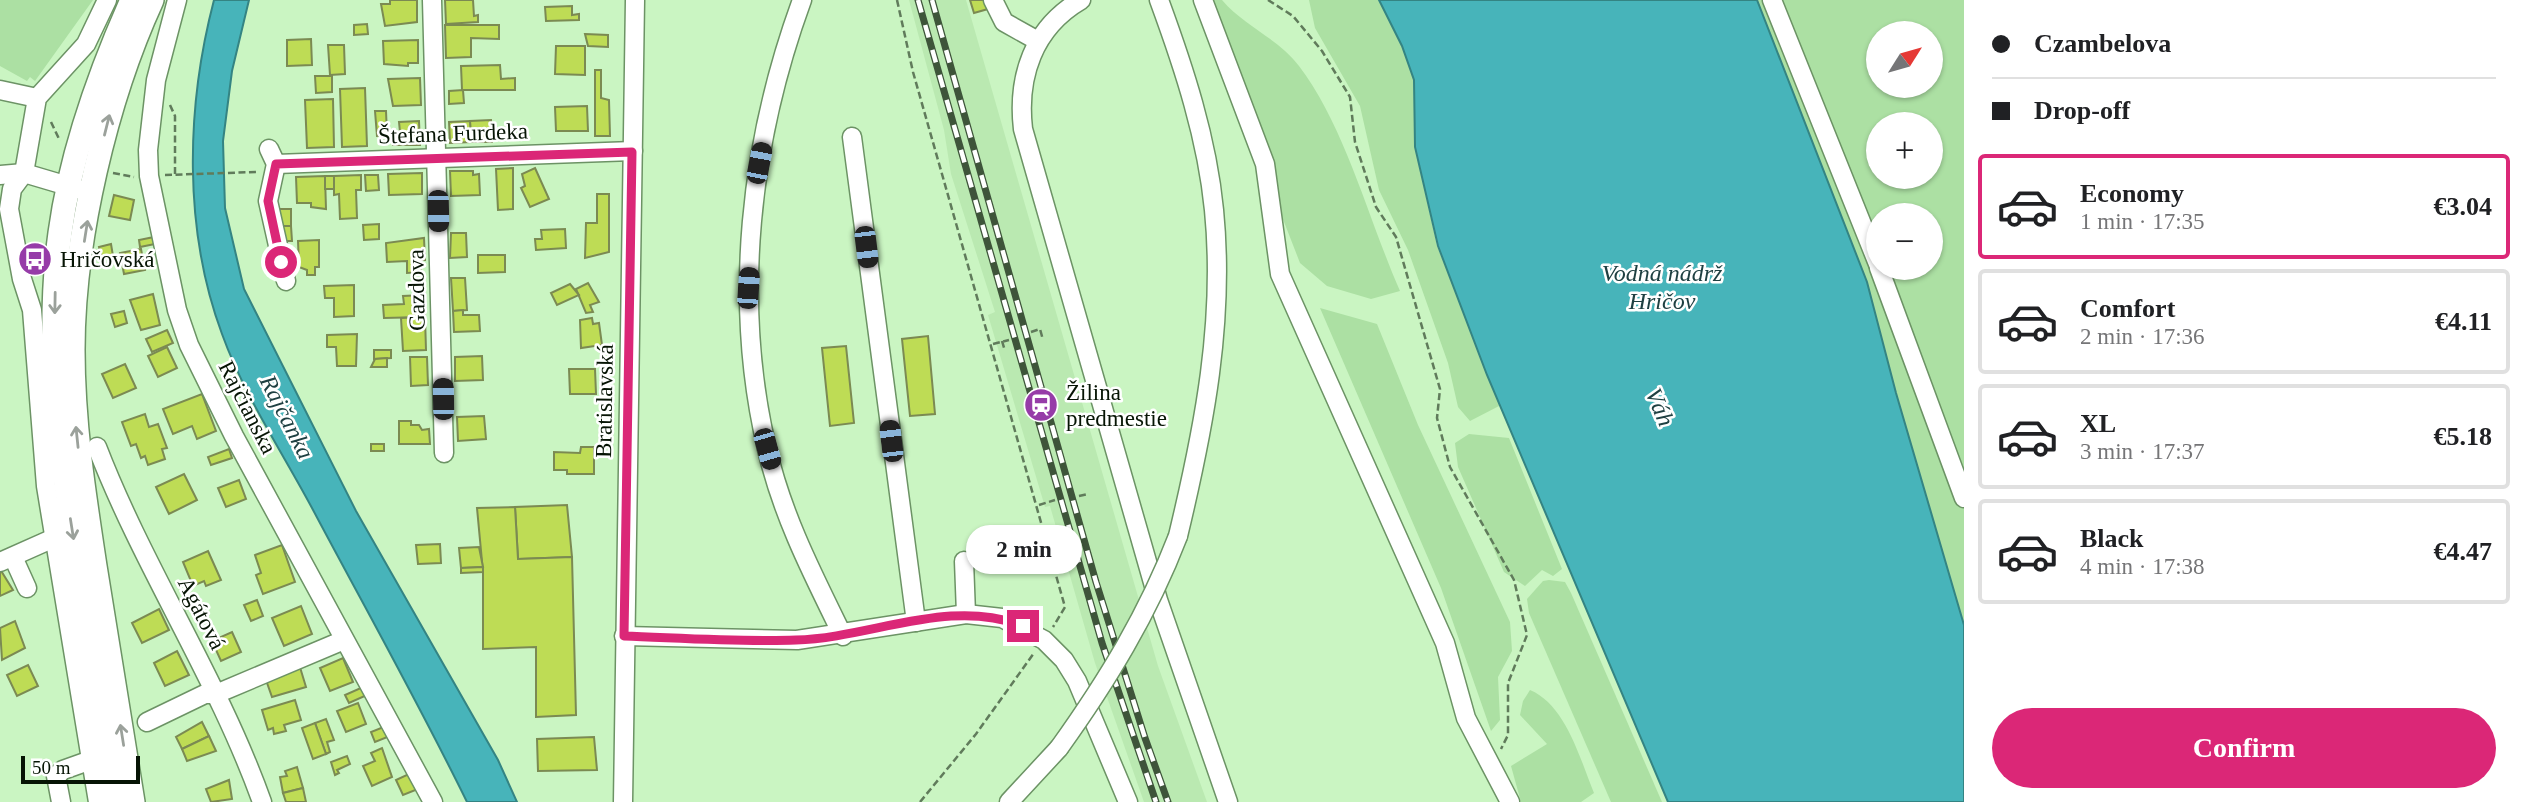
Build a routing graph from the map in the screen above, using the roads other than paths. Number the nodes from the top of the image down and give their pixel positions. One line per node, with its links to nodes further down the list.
1 (132, 0): 21 (main road)
2 (152, 0): 22 (main road, one-way to 2)
3 (177, 0): 37 (street, Rajčianska)
4 (432, 0): 18 (street, Gazdova)
5 (635, 0): 17 (street, Bratislavská)
6 (802, 0): 36 (street)
7 (993, 0): 13 (street)
8 (1081, 0): 13 (street)
9 (1159, 0): 48 (street, bridge)
10 (1203, 0): 51 (street)
11 (1772, 0): 23 (street)
12 (101, 2): 15 (street)
13 (1038, 41): 50 (street)
14 (0, 90): 15 (street)
15 (37, 97): 19 (street)
16 (852, 137): 34 (street)
17 (632, 152): 18 (street, Štefana Furdeka); 35 (street, Bratislavská)
18 (437, 158): 25 (street, Štefana Furdeka); 27 (street, Gazdova)
19 (24, 173): 20 (street); 21 (street); 29 (street)
20 (0, 175)
21 (68, 186): 22 (street); 43 (main road, one-way to 43)
22 (92, 192): 44 (main road, one-way to 22)
23 (1866, 234)
24 (1884, 280): 28 (street)
25 (286, 281)
26 (97, 447): 38 (street, Agátová)
27 (444, 453)
28 (1964, 498)
29 (54, 538): 30 (street); 40 (street)
30 (6, 560): 32 (street)
31 (964, 561): 33 (street)
32 (27, 589)
33 (966, 614): 34 (street); 49 (street)
34 (916, 622): 36 (street)
35 (624, 636): 36 (street); 47 (street, Bratislavská)
36 (843, 636)
37 (344, 640): 38 (street); 46 (street, Rajčianska)
38 (216, 694): 39 (street); 45 (street, Agátová)
39 (147, 722)
40 (91, 760): 41 (street); 42 (street)
41 (61, 802)
42 (97, 802)
43 (115, 802)
44 (133, 802)
45 (262, 802)
46 (433, 802)
47 (623, 802)
48 (1009, 802)
49 (1128, 802)
50 (1228, 802)
51 (1510, 802)

